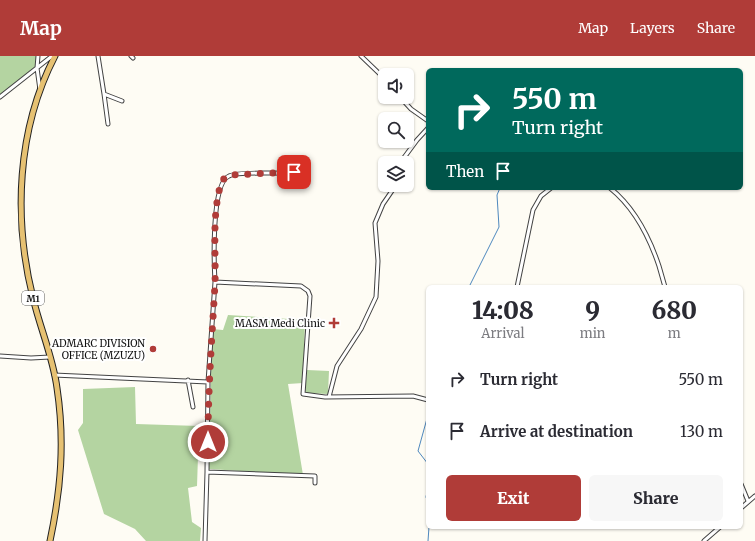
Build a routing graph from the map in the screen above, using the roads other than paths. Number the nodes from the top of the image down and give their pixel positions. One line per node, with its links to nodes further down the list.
1 (38, 56): 5 (street)
2 (54, 56): 5 (street); 7 (highway, M1)
3 (98, 56): 8 (street)
4 (361, 56): 6 (street)
5 (37, 68): 7 (street); 9 (street)
6 (378, 72)
7 (40, 91): 26 (highway, M1)
8 (104, 94): 10 (street); 13 (street)
9 (0, 97)
10 (122, 101)
11 (406, 104): 12 (street)
12 (426, 120)
13 (108, 124)
14 (426, 130): 15 (street)
15 (405, 156)
16 (295, 165): 22 (street)
17 (542, 190): 21 (street)
18 (548, 190): 21 (street)
19 (612, 190): 24 (street)
20 (391, 192): 30 (street)
21 (545, 192): 23 (street)
22 (215, 282): 29 (street); 30 (street)
23 (517, 285)
24 (664, 285)
25 (0, 356): 26 (street)
26 (50, 357): 27 (highway, M1)
27 (54, 376): 28 (street); 40 (highway, M1)
28 (188, 380): 29 (street); 32 (street)
29 (208, 382): 33 (street)
30 (329, 396): 31 (street)
31 (426, 399)
32 (192, 407)
33 (208, 472): 34 (street); 41 (street)
34 (315, 483)
35 (743, 489): 37 (street)
36 (755, 496): 37 (street)
37 (748, 501): 38 (street)
38 (743, 506)
39 (718, 529): 42 (street)
40 (50, 541)
41 (204, 541)
42 (704, 541)

